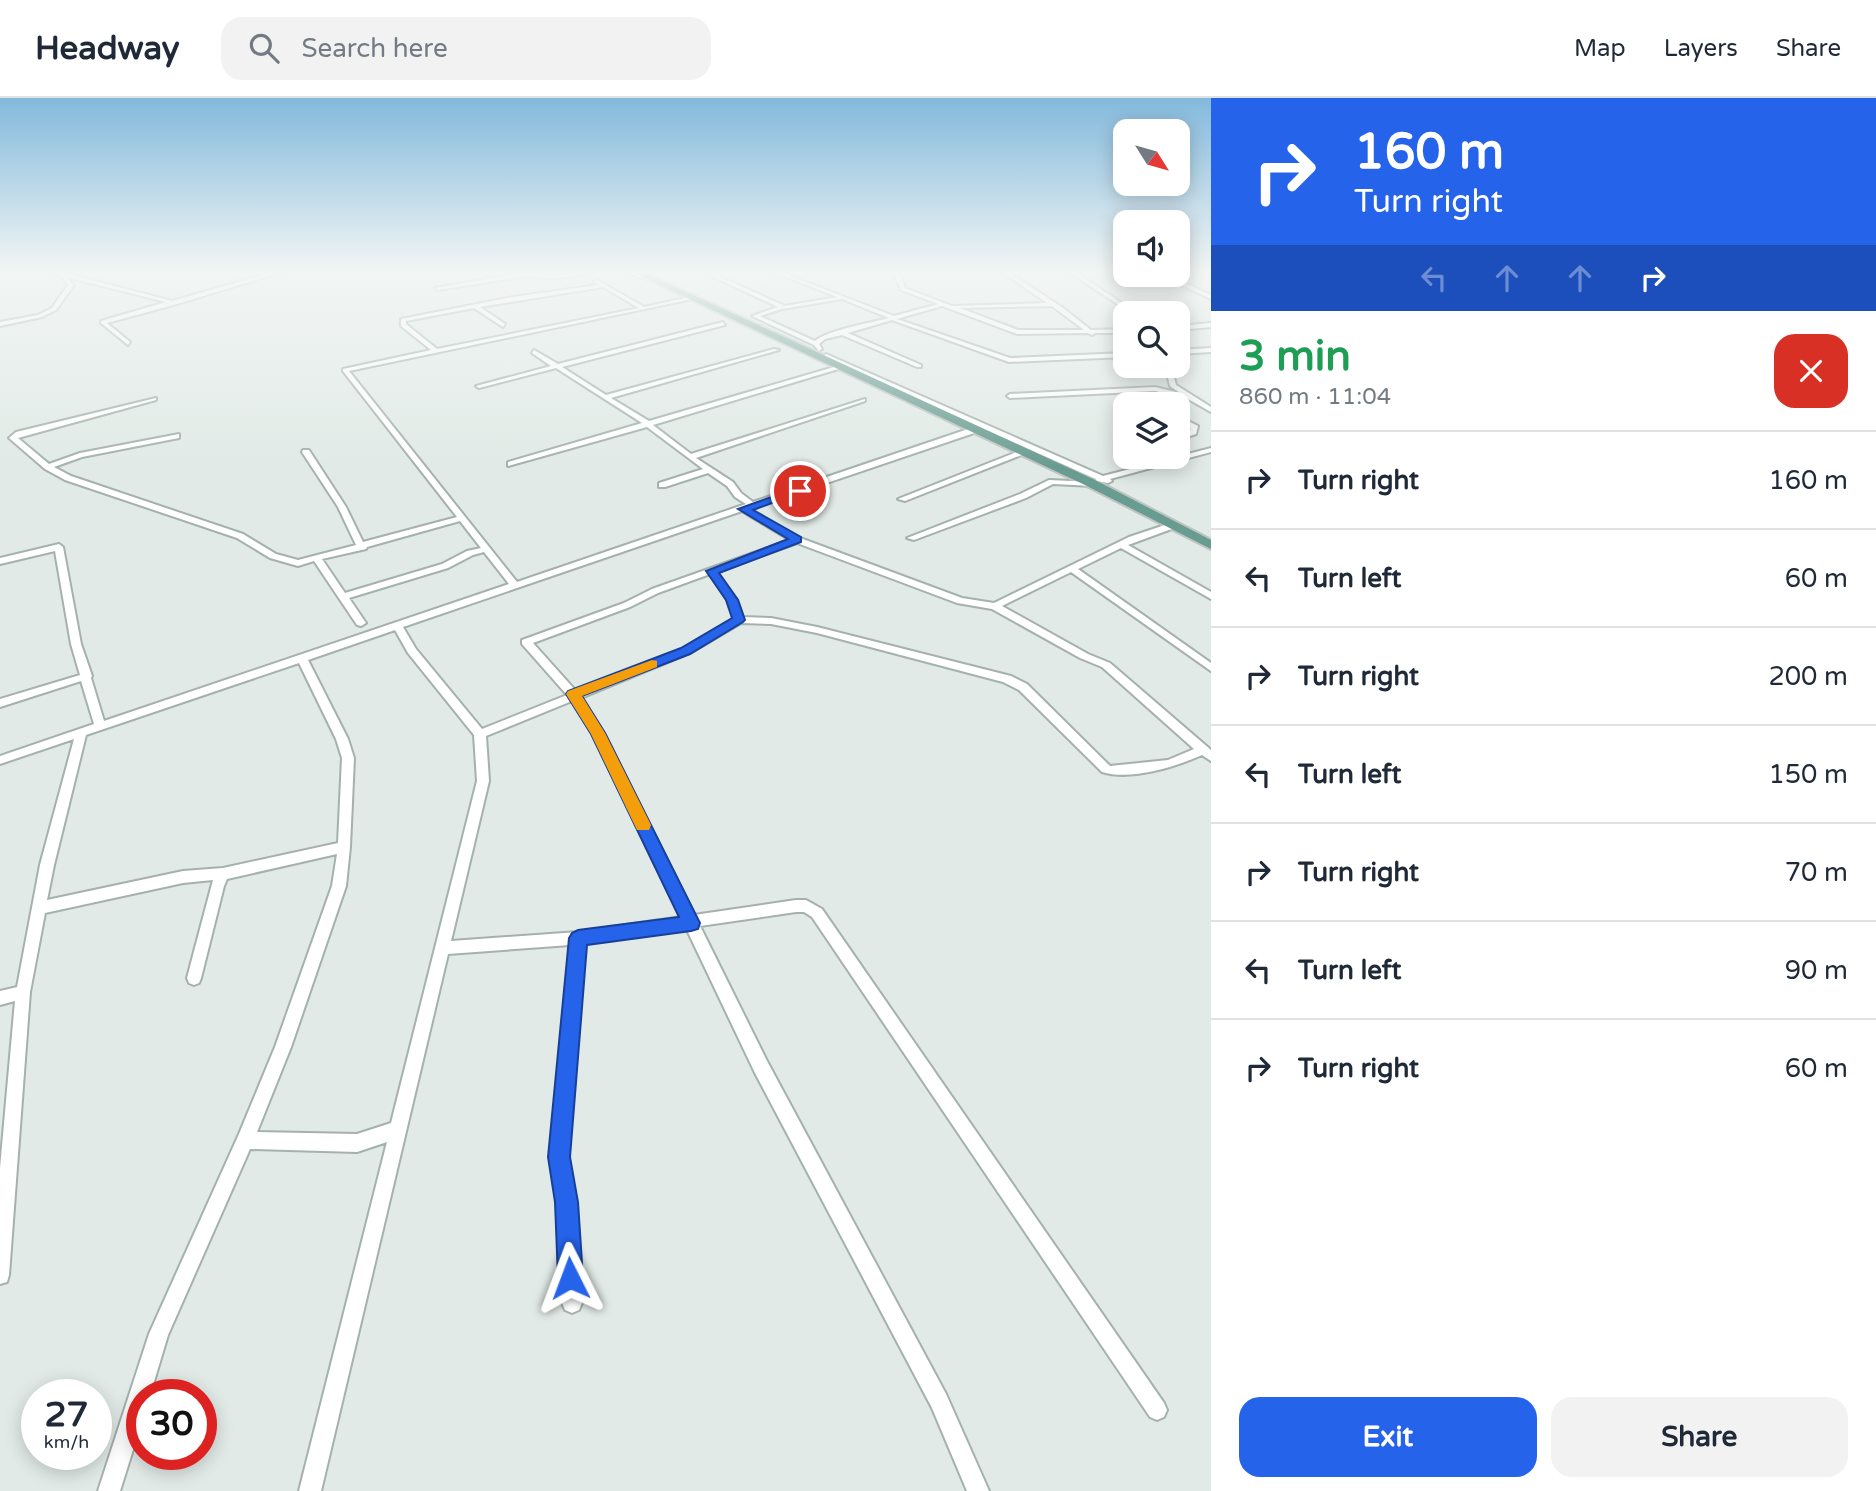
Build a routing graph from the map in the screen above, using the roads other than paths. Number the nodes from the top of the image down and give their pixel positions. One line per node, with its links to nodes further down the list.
1 (120, 337): 10 (street)
2 (418, 337): 14 (street)
3 (502, 337): 14 (street)
4 (673, 337): 20 (street)
5 (779, 337): 18 (main road)
6 (801, 337): 11 (street)
7 (831, 337): 11 (street)
8 (852, 337): 19 (street)
9 (942, 337): 17 (street)
10 (128, 344)
11 (816, 344): 18 (street)
12 (776, 350): 26 (street)
13 (1211, 350): 15 (street)
14 (436, 351): 47 (street)
15 (1190, 351)
16 (534, 352): 20 (street)
17 (1113, 356)
18 (833, 362): 31 (street); 32 (main road); 43 (street)
19 (919, 366)
20 (558, 367): 22 (street); 26 (street)
21 (1171, 378): 24 (street)
22 (479, 386)
23 (1167, 392): 25 (street)
24 (1181, 392)
25 (1010, 396)
26 (606, 397): 31 (street)
27 (154, 399): 40 (street)
28 (1190, 399): 30 (street)
29 (863, 400): 38 (street)
30 (1211, 410)
31 (648, 424): 38 (street); 39 (street)
32 (977, 429): 36 (main road); 46 (street)
33 (176, 436): 40 (street)
34 (1211, 451): 37 (street)
35 (306, 452): 53 (street)
36 (1025, 452): 43 (main road); 45 (street)
37 (1190, 456)
38 (690, 457): 42 (street)
39 (511, 464)
40 (48, 467): 55 (street)
41 (1141, 469): 43 (street)
42 (709, 470): 44 (street); 46 (street)
43 (1098, 482): 48 (main road); 49 (street)
44 (662, 485)
45 (902, 499)
46 (749, 508): 50 (street); 59 (street)
47 (463, 518): 53 (street); 54 (street)
48 (1174, 525): 51 (street); 52 (main road)
49 (911, 538)
50 (797, 540): 58 (street); 62 (street)
51 (1122, 545): 57 (street); 60 (street)
52 (1211, 545)
53 (363, 547): 55 (street)
54 (487, 549): 59 (street); 61 (street)
55 (317, 559): 61 (street)
56 (0, 561): 68 (street)
57 (1071, 568): 62 (street); 67 (street)
58 (712, 571): 63 (street); 69 (street)
59 (516, 587): 65 (street)
60 (1211, 596)
61 (342, 597): 64 (street)
62 (995, 606): 74 (street)
63 (739, 620): 69 (street); 74 (street)
64 (361, 623)
65 (398, 627): 66 (street); 73 (street)
66 (302, 659): 71 (street); 76 (street)
67 (1211, 668)
68 (87, 676): 70 (street); 71 (street)
69 (573, 694): 73 (street); 79 (street)
70 (0, 704)
71 (100, 727): 72 (street)
72 (81, 733): 75 (street); 78 (street)
73 (480, 734): 81 (street)
74 (1207, 753)
75 (0, 760)
76 (344, 847): 77 (street); 86 (street)
77 (223, 873): 78 (street); 82 (street)
78 (39, 908): 83 (street)
79 (691, 923): 80 (street); 89 (street); 92 (street)
80 (578, 938): 81 (street); 88 (street)
81 (443, 948): 85 (street)
82 (194, 978)
83 (23, 992): 84 (street); 87 (street)
84 (0, 998)
85 (399, 1129): 86 (street); 91 (street)
86 (245, 1140): 90 (street)
87 (0, 1275)
88 (572, 1303)
89 (1157, 1410)
90 (109, 1491)
91 (310, 1491)
92 (978, 1491)

